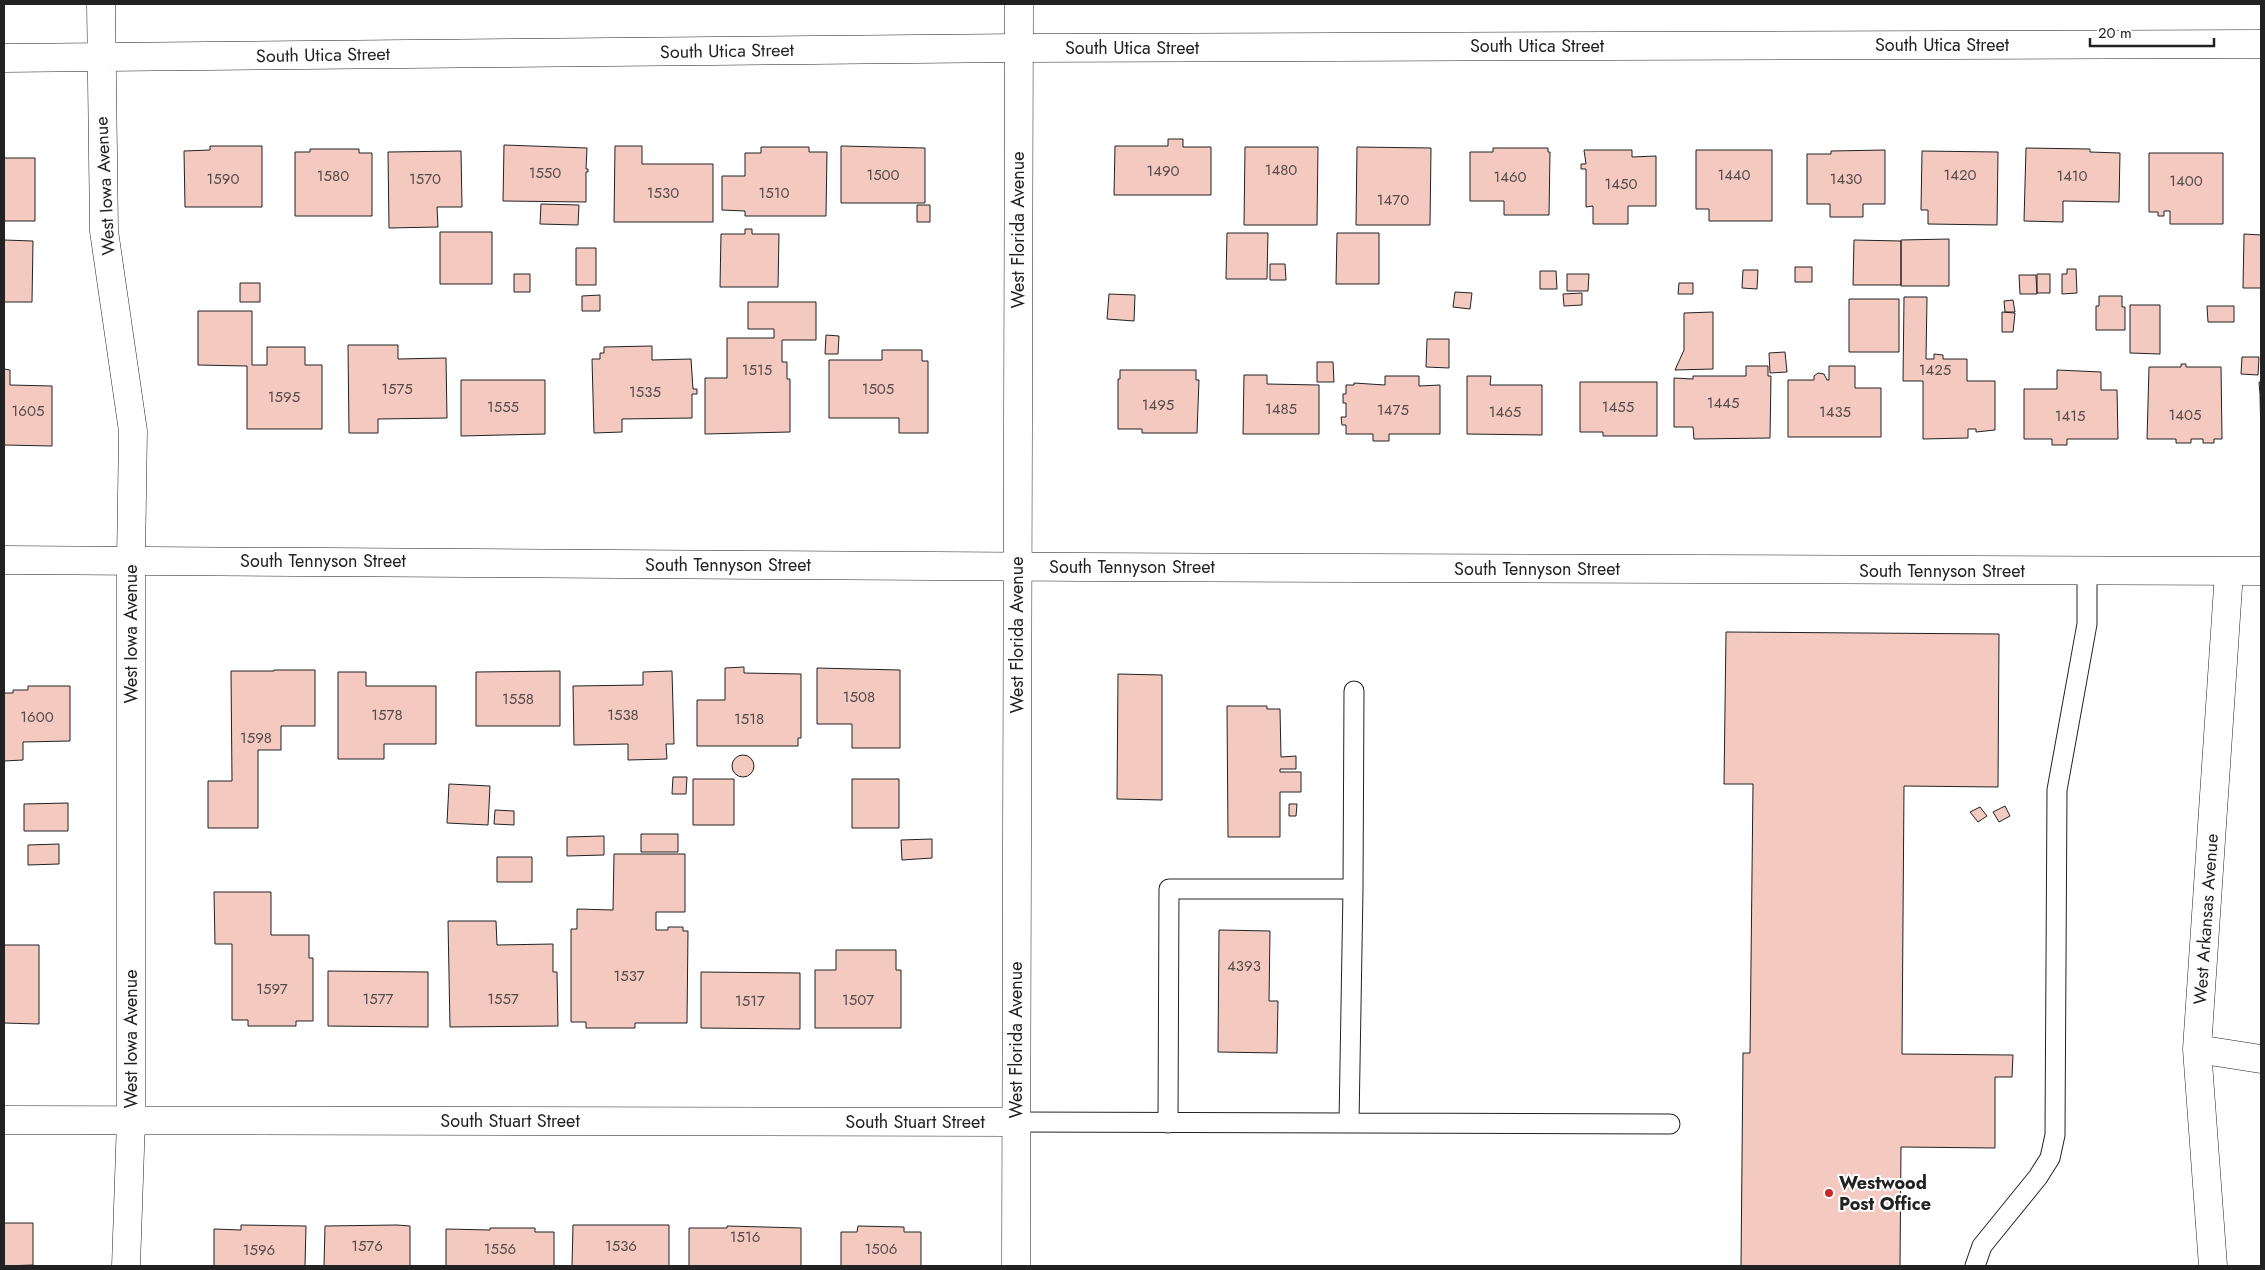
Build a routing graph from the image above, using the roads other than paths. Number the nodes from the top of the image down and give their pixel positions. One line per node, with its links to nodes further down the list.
1 (101, 4): 6 (street, West Iowa Avenue)
2 (1019, 4): 4 (street, West Florida Avenue)
3 (2261, 44): 4 (street, South Utica Street)
4 (1019, 48): 6 (street, South Utica Street); 9 (street, West Florida Avenue)
5 (4, 58): 6 (street, South Utica Street)
6 (100, 58): 8 (street, West Iowa Avenue)
7 (4, 560): 8 (street, South Tennyson Street)
8 (131, 560): 9 (street, South Tennyson Street); 18 (street, West Iowa Avenue)
9 (1017, 567): 10 (street, South Tennyson Street); 19 (street, West Florida Avenue)
10 (2087, 571): 12 (street, South Tennyson Street); 25 (lane)
11 (2261, 571): 12 (street, South Tennyson Street)
12 (2229, 572): 15 (street, West Arkansas Avenue)
13 (1354, 692): 14 (lane)
14 (1353, 889): 20 (lane); 21 (lane)
15 (2197, 1049): 16 (street); 26 (street, West Arkansas Avenue)
16 (2261, 1060)
17 (4, 1120): 18 (street, South Stuart Street)
18 (131, 1120): 19 (street, South Stuart Street); 23 (street, West Iowa Avenue)
19 (1016, 1122): 20 (lane); 24 (street, West Florida Avenue)
20 (1168, 1122): 21 (lane)
21 (1349, 1122): 22 (lane)
22 (1670, 1124)
23 (126, 1266)
24 (1016, 1266)
25 (1975, 1266)
26 (2213, 1266)

